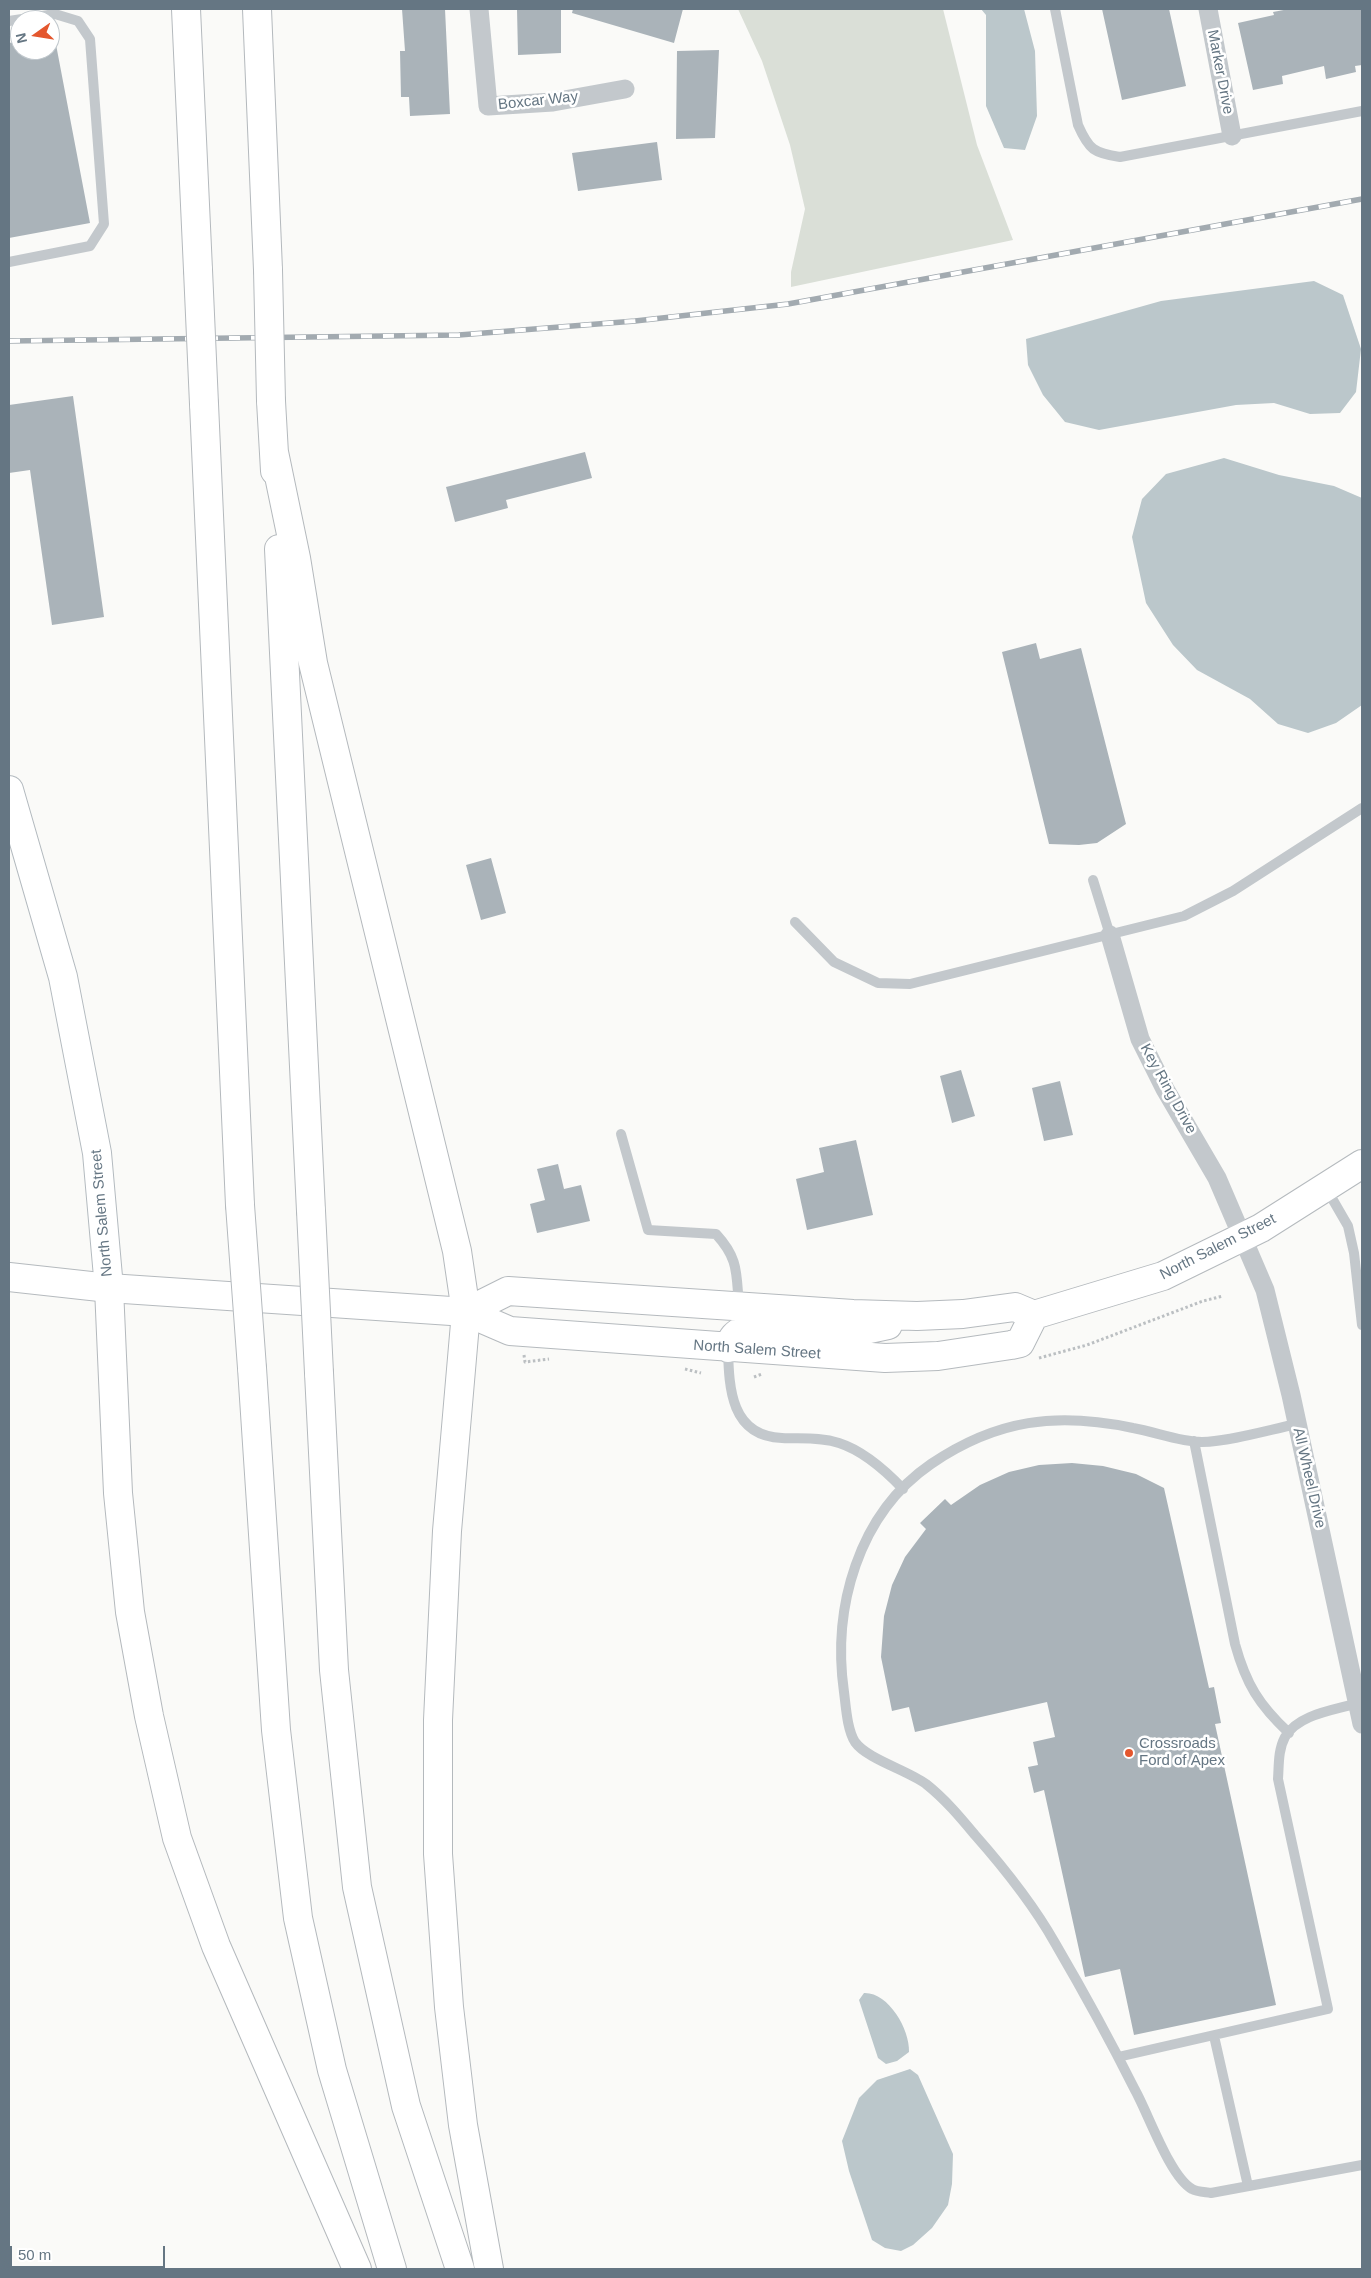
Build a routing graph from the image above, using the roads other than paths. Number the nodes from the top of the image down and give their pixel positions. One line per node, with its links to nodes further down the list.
1 (186, 9): 40 (main road, bridge)
2 (257, 9): 11 (main road, bridge)
3 (479, 9): 7 (street, Boxcar Way)
4 (1055, 9): 9 (lane)
5 (1208, 9): 9 (street, Marker Drive)
6 (60, 13): 10 (lane)
7 (625, 89)
8 (1362, 110): 9 (lane)
9 (1232, 136)
10 (9, 262)
11 (274, 452): 24 (main road); 41 (main road, bridge)
12 (9, 790): 22 (main road, North Salem Street)
13 (1362, 808): 16 (lane)
14 (1094, 880): 16 (lane)
15 (795, 922): 16 (lane)
16 (1110, 935): 20 (street, Key Ring Drive)
17 (621, 1134): 23 (lane)
18 (1362, 1164): 19 (main road, North Salem Street)
19 (1326, 1188): 20 (main road, North Salem Street); 27 (lane)
20 (1244, 1236): 25 (main road, North Salem Street); 29 (street, All Wheel Drive)
21 (9, 1277): 22 (main road)
22 (109, 1288): 24 (main road, North Salem Street); 39 (main road)
23 (739, 1306): 24 (main road); 26 (main road)
24 (466, 1312): 28 (main road, North Salem Street); 42 (main road)
25 (1034, 1315): 26 (main road); 28 (main road, North Salem Street)
26 (917, 1316): 28 (main road)
27 (1362, 1325)
28 (728, 1348): 31 (lane)
29 (1297, 1424): 30 (lane); 32 (street, All Wheel Drive)
30 (1194, 1441): 31 (lane); 34 (lane)
31 (903, 1489): 36 (lane)
32 (1358, 1704): 33 (street, All Wheel Drive); 34 (lane)
33 (1362, 1724)
34 (1289, 1733): 35 (lane)
35 (1214, 2036): 36 (lane); 38 (lane)
36 (1118, 2057): 38 (lane)
37 (1362, 2165): 38 (lane)
38 (1248, 2186)
39 (356, 2269)
40 (392, 2269)
41 (460, 2269)
42 (489, 2269)

